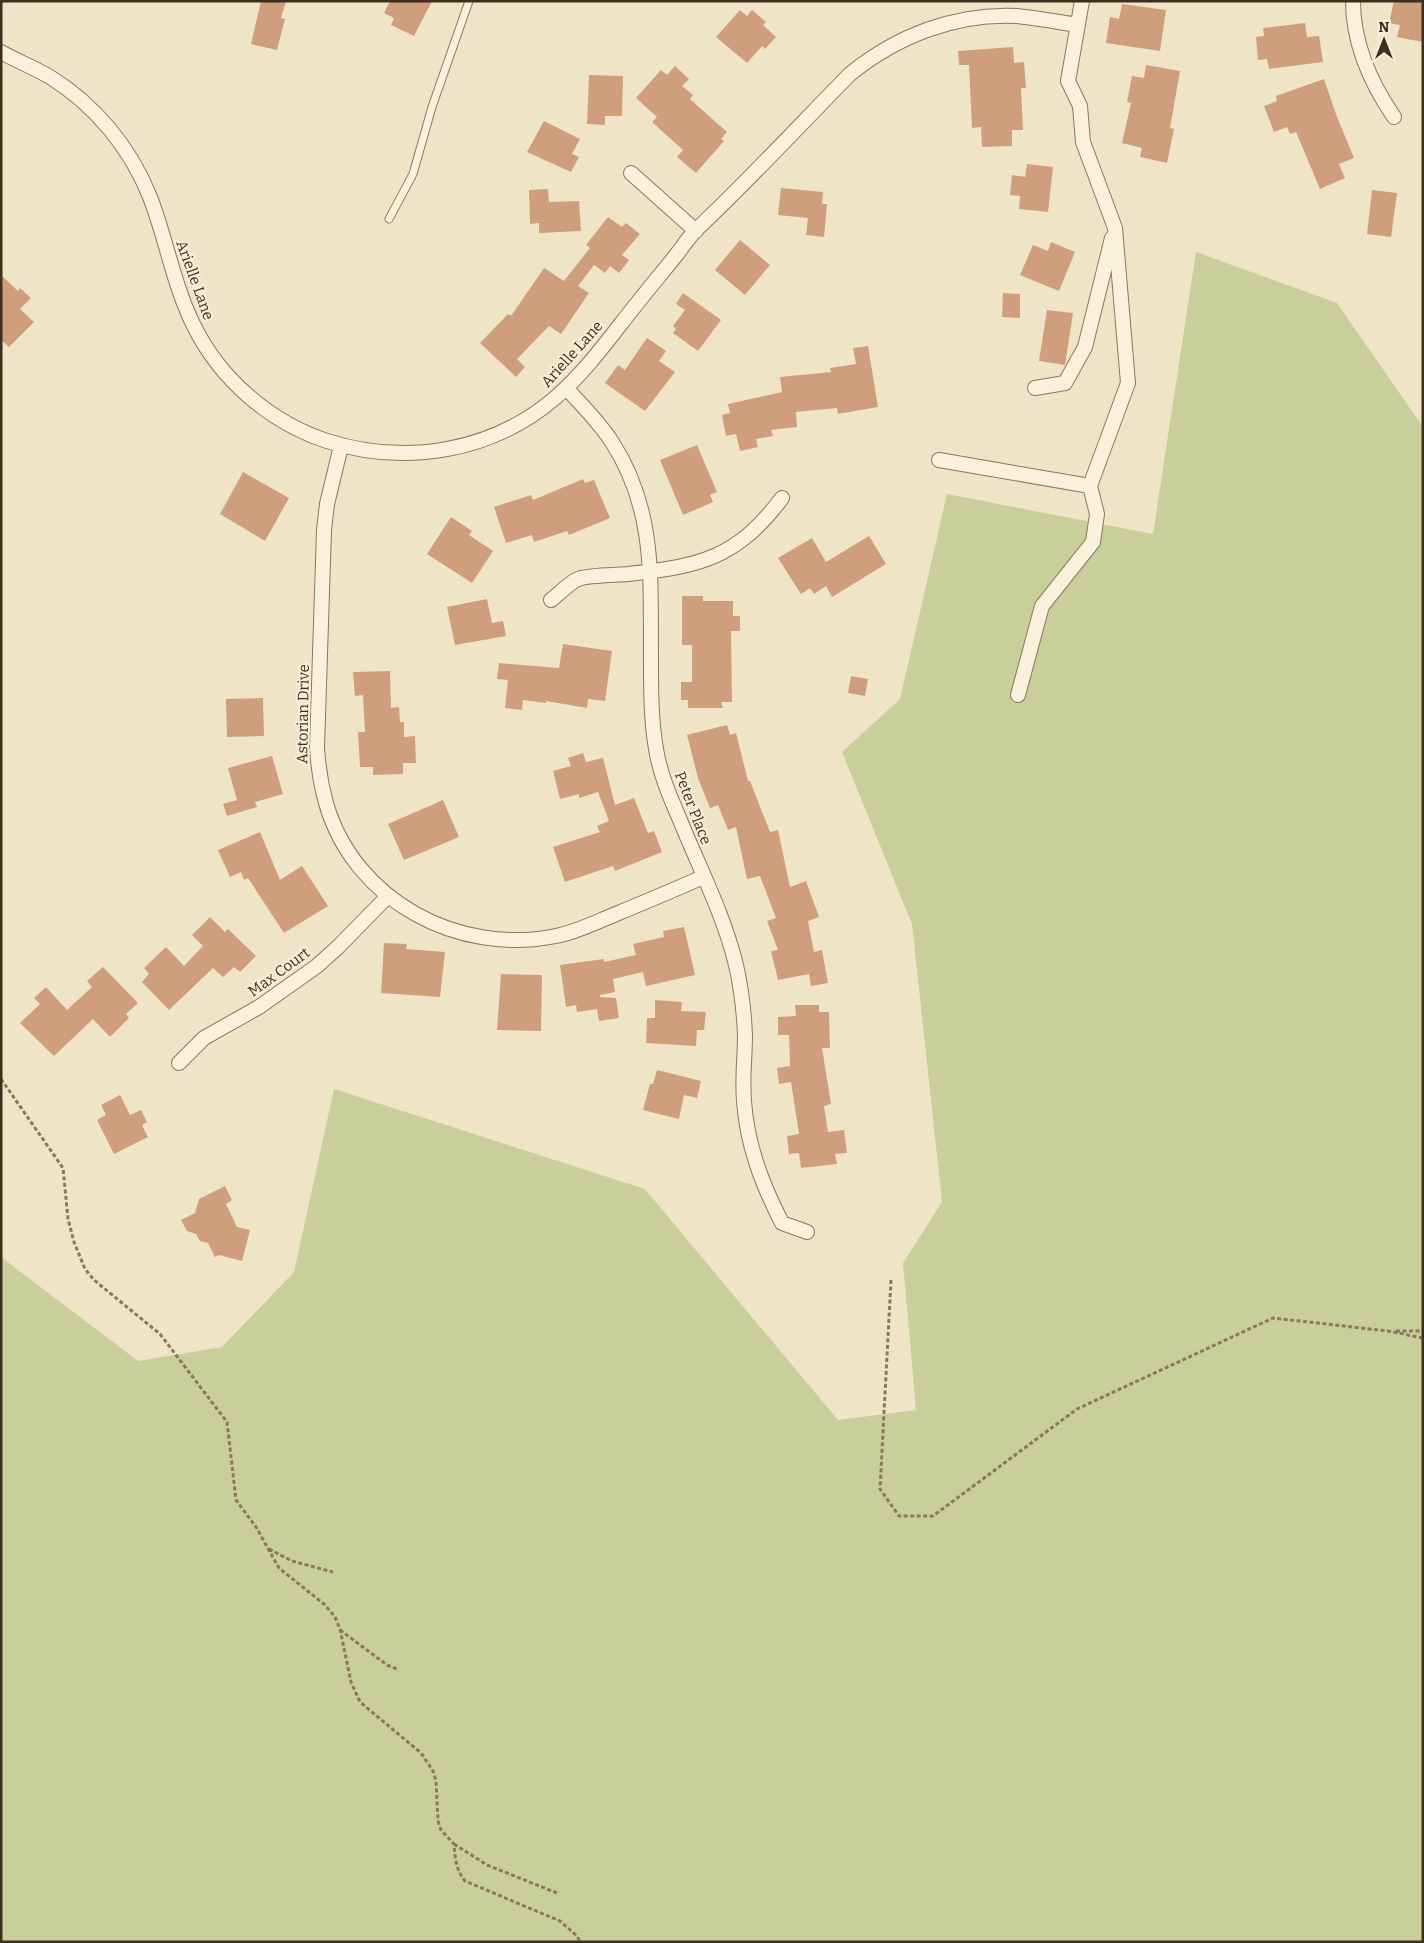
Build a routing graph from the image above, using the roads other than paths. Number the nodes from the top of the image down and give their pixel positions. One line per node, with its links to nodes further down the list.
1 (469, 1): 8 (lane)
2 (1082, 1): 4 (street)
3 (1353, 1): 6 (street)
4 (1078, 25): 9 (street); 10 (street, Arielle Lane)
5 (1, 52): 13 (street, Arielle Lane)
6 (1394, 117)
7 (631, 173): 10 (street)
8 (389, 219)
9 (1115, 228): 12 (street); 15 (street)
10 (696, 230): 11 (street, Arielle Lane)
11 (566, 388): 13 (street, Arielle Lane); 17 (street, Peter Place)
12 (1035, 388)
13 (341, 446): 21 (street, Astorian Drive)
14 (939, 460): 15 (street)
15 (1090, 486): 19 (street)
16 (782, 498): 17 (street)
17 (650, 571): 18 (street); 20 (street, Peter Place)
18 (551, 600)
19 (1018, 695)
20 (704, 877): 21 (street, Astorian Drive); 23 (street, Peter Place)
21 (388, 896): 22 (street, Max Court)
22 (179, 1063)
23 (807, 1232)

